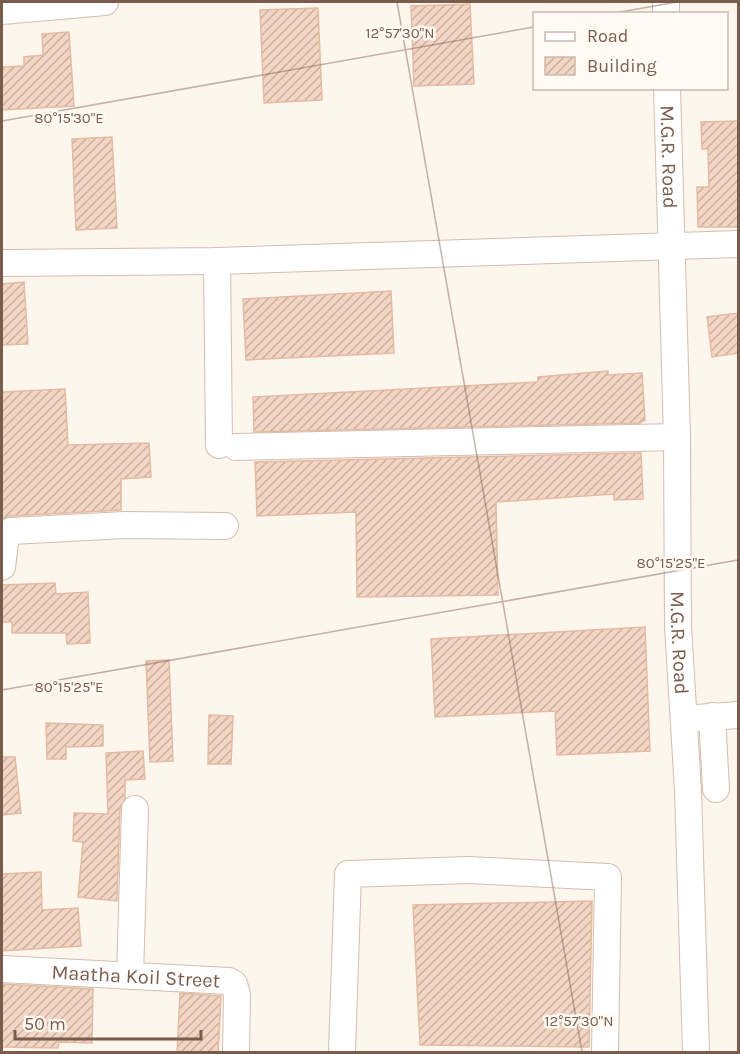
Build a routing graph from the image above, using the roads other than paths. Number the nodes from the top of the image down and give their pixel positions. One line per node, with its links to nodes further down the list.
1 (105, 2): 2 (street)
2 (56, 4): 3 (street)
3 (2, 11)
4 (667, 90): 6 (street, M.G.R. Road)
5 (738, 244): 6 (street)
6 (670, 246): 7 (street); 9 (street, M.G.R. Road)
7 (217, 261): 8 (street); 9 (street)
8 (8, 263)
9 (677, 436): 14 (street, M.G.R. Road)
10 (225, 526): 11 (street)
11 (2, 567)
12 (738, 715): 13 (street)
13 (712, 716): 14 (street); 15 (street)
14 (684, 718): 16 (street, M.G.R. Road)
15 (727, 788): 16 (street)
16 (688, 791): 23 (street, M.G.R. Road)
17 (135, 809): 19 (street)
18 (2, 969): 19 (street, Maatha Koil Street)
19 (130, 976): 20 (street, Maatha Koil Street)
20 (237, 1053)
21 (342, 1053): 22 (street)
22 (605, 1053)
23 (696, 1053)

